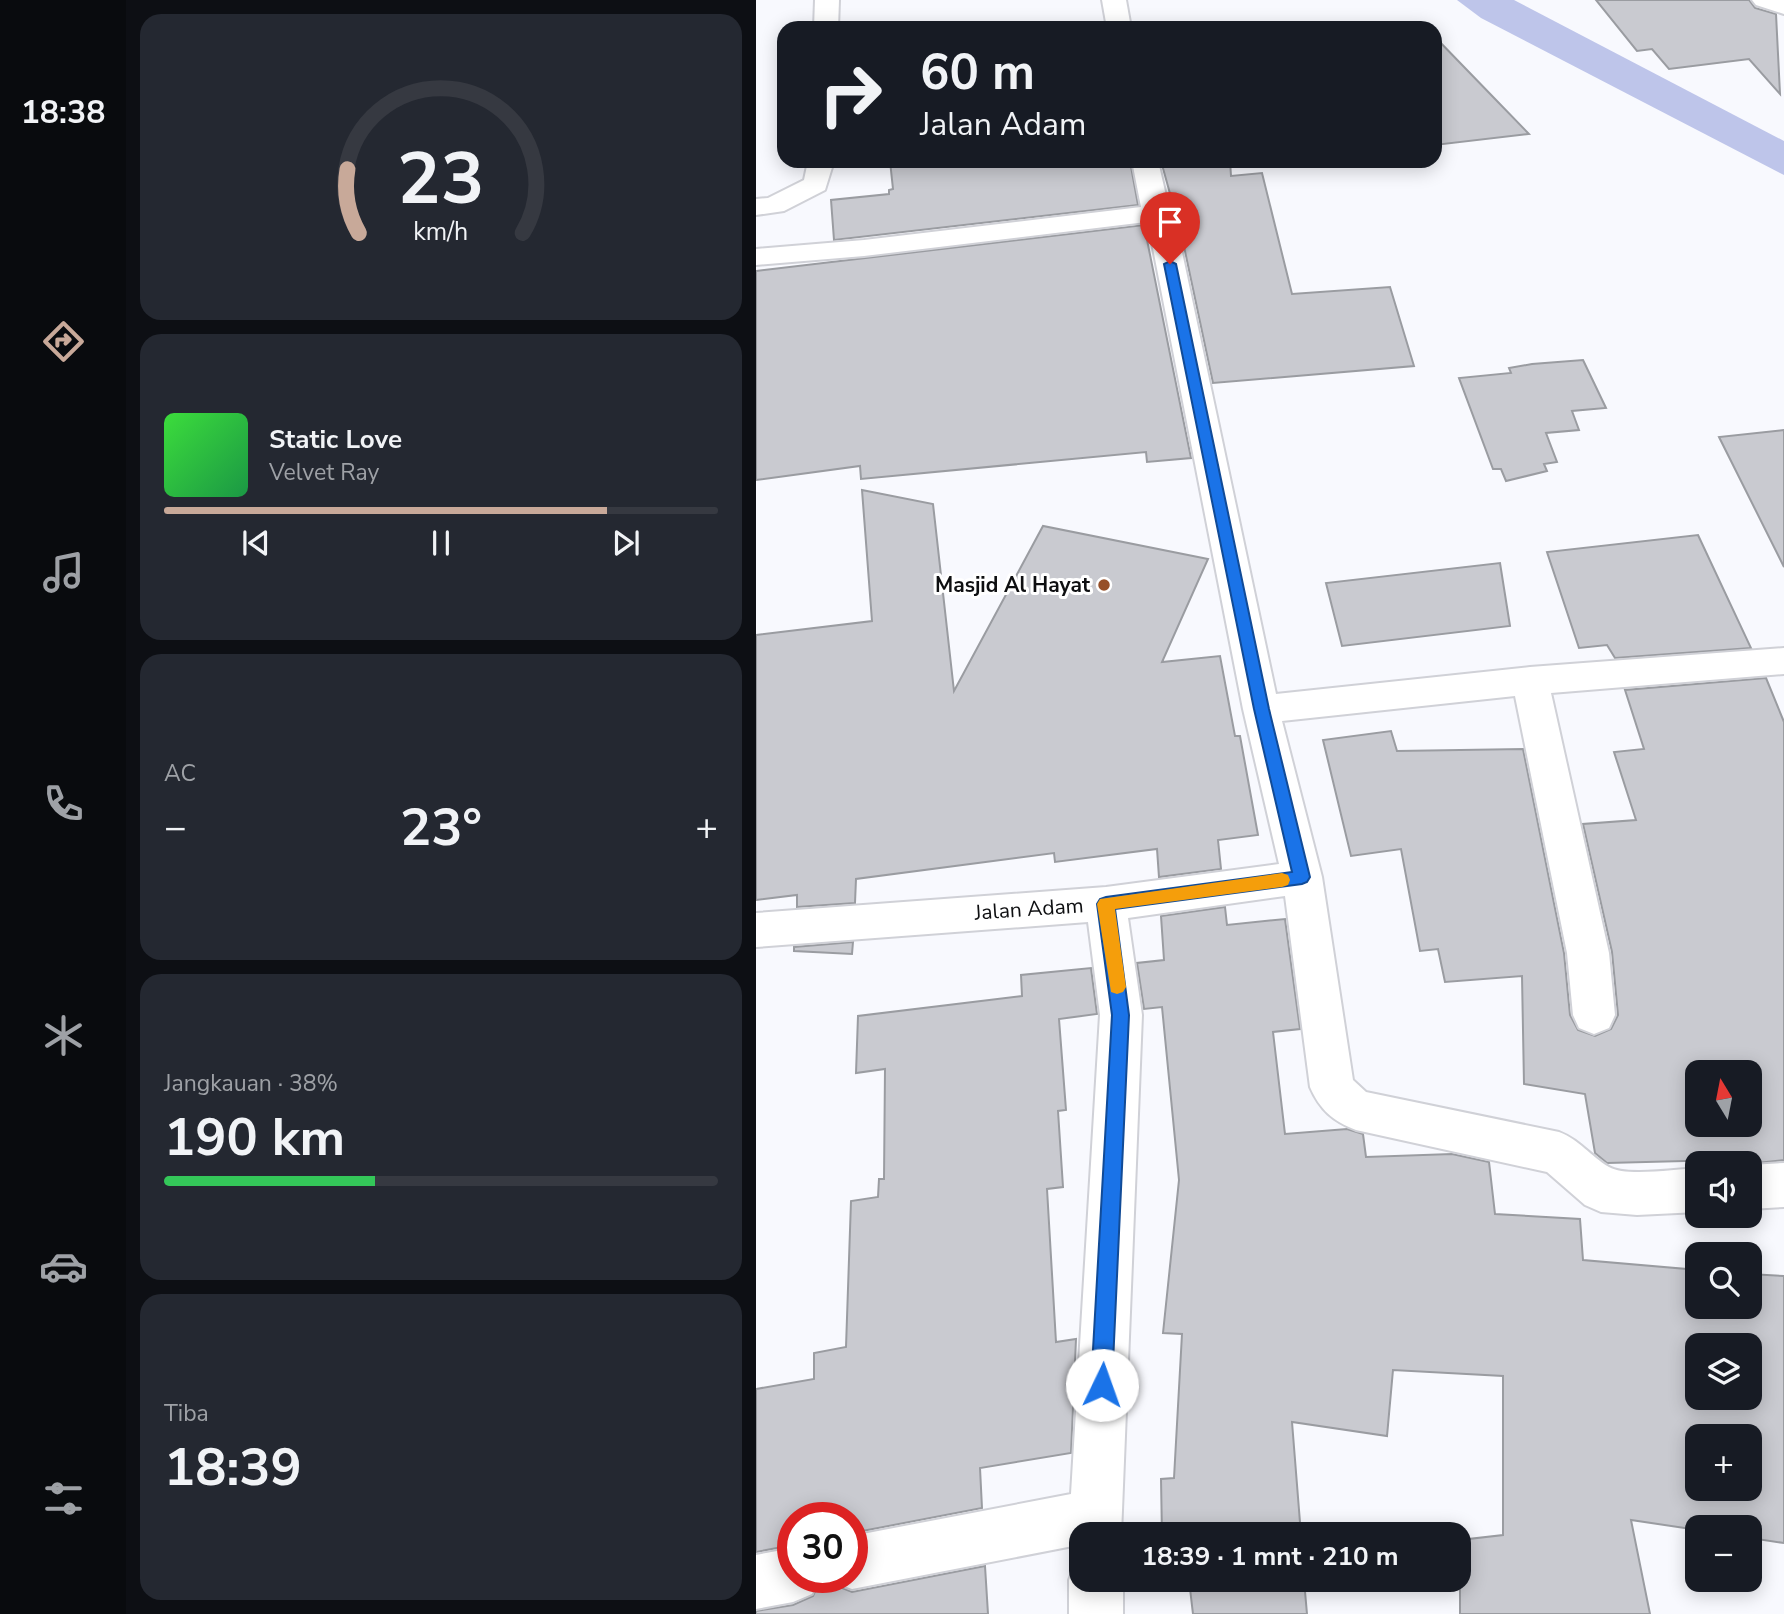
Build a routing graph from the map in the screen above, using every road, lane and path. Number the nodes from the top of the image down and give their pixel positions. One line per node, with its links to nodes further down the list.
1 (827, 0): 5 (street)
2 (1114, 0): 6 (street)
3 (1764, 0): 4 (street)
4 (1784, 7)
5 (826, 21)
6 (1118, 21)
7 (821, 168): 9 (street)
8 (1147, 168): 10 (street)
9 (756, 207)
10 (1156, 213): 11 (street); 14 (street)
11 (756, 257)
12 (1784, 661): 13 (street)
13 (1530, 681): 14 (street); 18 (street)
14 (1261, 709): 15 (street)
15 (1302, 877): 16 (street, Jalan Adam); 21 (street)
16 (1106, 904): 17 (street, Jalan Adam); 22 (street)
17 (756, 930)
18 (1594, 1015)
19 (1784, 1185): 20 (street)
20 (1762, 1186)
21 (1685, 1191)
22 (1094, 1522)
23 (1069, 1530): 24 (street)
24 (868, 1561)
25 (777, 1578): 26 (street)
26 (756, 1582)
27 (1096, 1592): 28 (street)
28 (1096, 1614)

